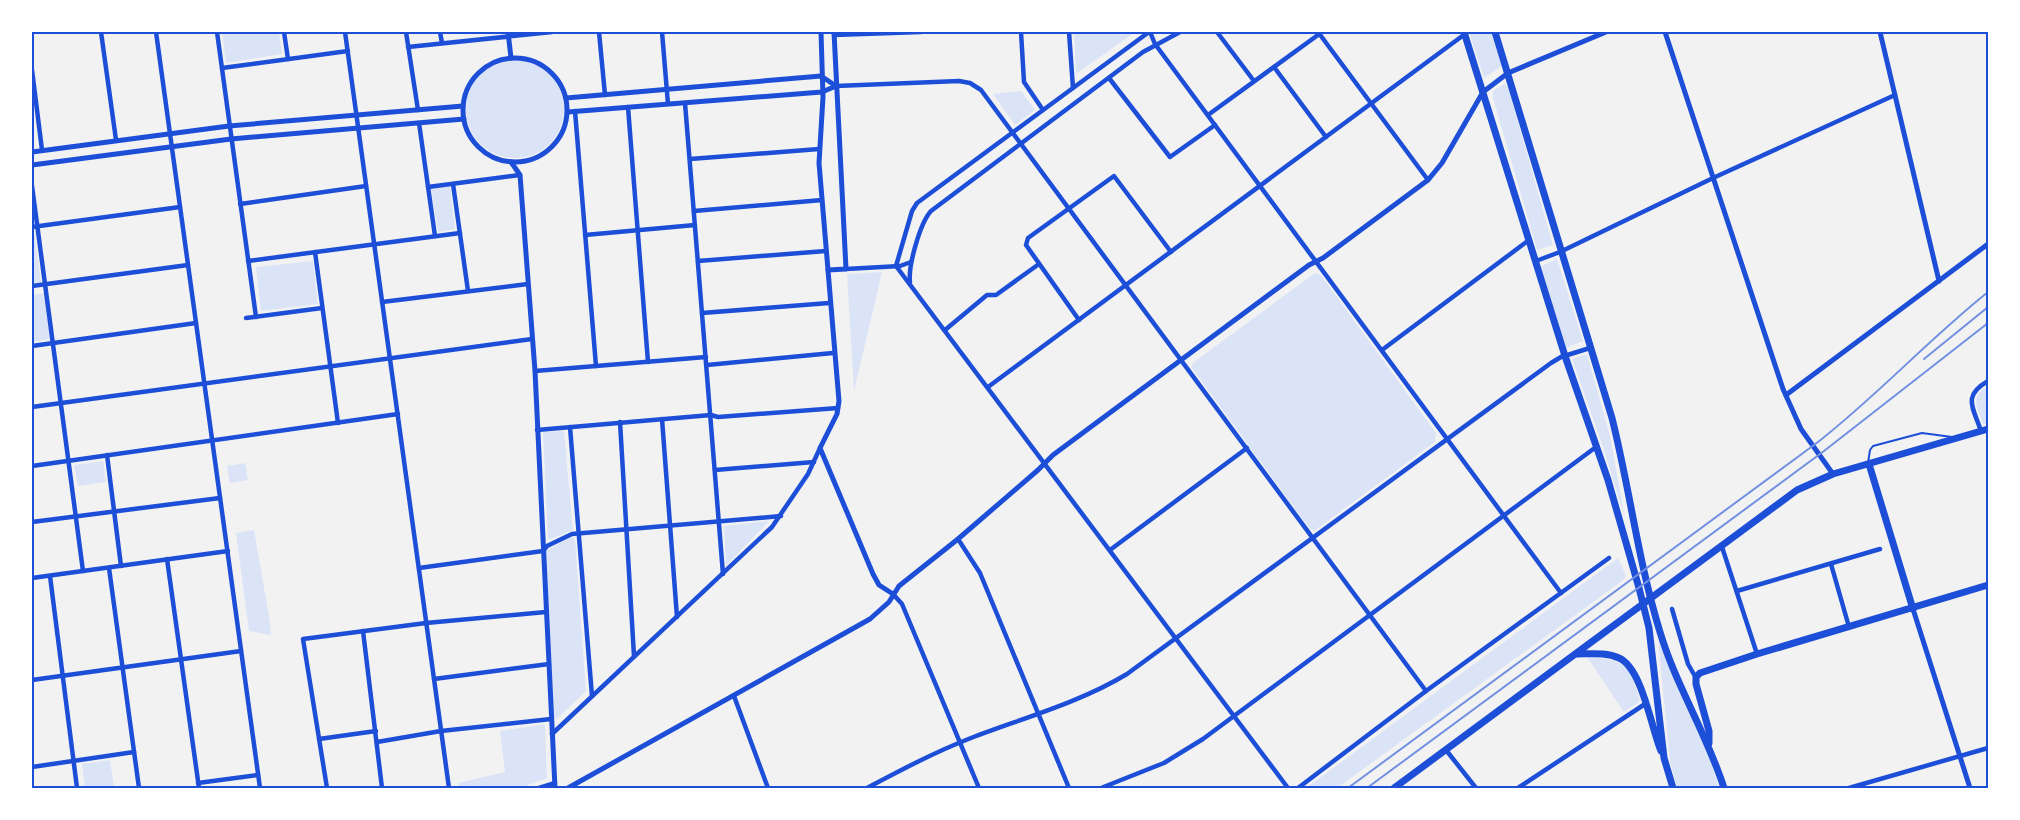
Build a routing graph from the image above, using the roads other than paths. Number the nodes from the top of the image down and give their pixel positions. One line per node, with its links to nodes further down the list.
1 (101, 32): 67 (street)
2 (156, 32): 63 (street)
3 (217, 32): 33 (street)
4 (284, 32): 31 (street)
5 (345, 32): 29 (street)
6 (406, 32): 28 (street)
7 (440, 32): 26 (street)
8 (552, 32): 23 (street)
9 (599, 32): 44 (street)
10 (662, 32): 41 (street)
11 (821, 32): 36 (street)
12 (921, 32): 24 (street)
13 (1021, 32): 53 (street)
14 (1069, 32): 40 (street)
15 (1149, 32): 27 (street); 40 (street)
16 (1180, 32): 27 (street)
17 (1217, 32): 38 (street)
18 (1320, 32): 32 (street); 48 (street)
19 (1495, 32): 35 (main road)
20 (1606, 32): 35 (street)
21 (1665, 32): 78 (street)
22 (1880, 32): 45 (street)
23 (508, 33): 26 (street); 30 (street)
24 (834, 33): 39 (street)
25 (1465, 33): 43 (main road); 48 (street)
26 (442, 43): 28 (street)
27 (1155, 44): 37 (street); 56 (street)
28 (408, 47): 52 (street)
29 (348, 51): 31 (street); 57 (street)
30 (511, 58): 46 (street); 50 (street)
31 (288, 59): 33 (street)
32 (1274, 67): 38 (street); 65 (street)
33 (222, 68): 61 (street)
34 (32, 70): 71 (street)
35 (1508, 73): 43 (street); 102 (main road)
36 (821, 76): 39 (street); 41 (street); 42 (street)
37 (1110, 78): 60 (street); 68 (street)
38 (1254, 81): 56 (street)
39 (836, 86): 42 (street); 64 (street); 111 (street)
40 (1073, 88): 53 (street)
41 (667, 89): 44 (street); 49 (street)
42 (822, 92): 47 (street); 70 (street)
43 (1484, 92): 79 (street); 96 (main road)
44 (605, 95): 46 (street)
45 (1895, 95): 78 (street); 113 (street)
46 (566, 98): 55 (street)
47 (686, 103): 49 (street); 73 (street)
48 (1371, 103): 65 (street); 79 (street)
49 (668, 104): 51 (street)
50 (463, 106): 52 (street); 58 (street)
51 (628, 107): 54 (street); 92 (street)
52 (418, 110): 57 (street)
53 (1043, 110): 64 (street)
54 (575, 111): 55 (street); 94 (street)
55 (568, 112): 74 (street)
56 (1208, 115): 60 (street)
57 (357, 116): 61 (street); 62 (street)
58 (464, 119): 59 (street); 75 (street)
59 (419, 123): 62 (street); 84 (street)
60 (1215, 125): 83 (street)
61 (229, 126): 63 (street); 66 (street)
62 (358, 128): 66 (street); 82 (street)
63 (170, 132): 67 (street); 69 (street)
64 (1012, 132): 68 (street); 110 (street)
65 (1326, 137): 83 (street)
66 (231, 139): 69 (street); 86 (street)
67 (116, 140): 71 (street)
68 (1021, 145): 88 (street); 107 (street)
69 (172, 146): 76 (street); 87 (street)
70 (819, 149): 73 (street); 85 (street)
71 (42, 150): 72 (street)
72 (32, 152)
73 (690, 159): 89 (street)
74 (528, 161): 75 (street); 77 (street)
75 (511, 162): 77 (street)
76 (32, 165)
77 (520, 175): 80 (street); 114 (street)
78 (1713, 178): 102 (street); 147 (street)
79 (1428, 180): 103 (street)
80 (453, 184): 84 (street); 93 (street)
81 (32, 186): 91 (street)
82 (366, 186): 86 (street); 97 (street)
83 (1261, 186): 101 (street); 103 (street)
84 (428, 187): 95 (street)
85 (822, 200): 89 (street); 99 (street)
86 (240, 204): 104 (street)
87 (180, 207): 91 (street); 109 (street)
88 (1068, 209): 101 (street); 108 (street); 118 (street)
89 (694, 211): 90 (street)
90 (695, 225): 92 (street); 105 (street)
91 (34, 227): 116 (street)
92 (637, 231): 94 (street); 139 (street)
93 (460, 233): 95 (street); 119 (street)
94 (585, 235): 141 (street)
95 (435, 236): 97 (street)
96 (1529, 240): 106 (main road); 133 (street)
97 (374, 244): 100 (street); 120 (street)
98 (1989, 244): 113 (street)
99 (826, 251): 105 (street); 112 (street)
100 (315, 252): 104 (street); 122 (street)
101 (1171, 252): 118 (street)
102 (1560, 252): 106 (street); 132 (main road)
103 (1316, 260): 133 (street); 138 (street)
104 (248, 261): 124 (street)
105 (698, 261): 123 (street)
106 (1536, 261): 135 (main road)
107 (911, 262): 110 (street); 115 (street)
108 (1039, 264): 126 (street); 128 (street)
109 (188, 265): 116 (street); 127 (street)
110 (896, 266): 111 (street); 115 (street)
111 (846, 269): 112 (street)
112 (828, 270): 121 (street)
113 (1939, 281): 147 (street)
114 (528, 284): 119 (street); 129 (street)
115 (911, 284): 128 (street)
116 (45, 285): 117 (street); 130 (street)
117 (32, 286)
118 (1126, 286): 126 (street); 138 (street)
119 (468, 291): 120 (street)
120 (382, 302): 137 (street)
121 (830, 303): 123 (street); 134 (street)
122 (322, 308): 124 (street); 142 (street)
123 (702, 313): 136 (street)
124 (256, 317): 125 (street)
125 (246, 318)
126 (1079, 320): 146 (street)
127 (196, 323): 130 (street); 145 (street)
128 (945, 330): 146 (street)
129 (532, 339): 137 (street); 143 (street)
130 (52, 343): 131 (street); 148 (street)
131 (32, 346)
132 (1590, 348): 135 (street); 237 (main road)
133 (1382, 350): 160 (street)
134 (833, 353): 140 (street); 150 (street)
135 (1565, 356): 160 (street); 162 (main road)
136 (706, 357): 139 (street); 140 (street)
137 (390, 359): 142 (street); 151 (street)
138 (1181, 359): 164 (street); 168 (street)
139 (648, 362): 141 (street)
140 (706, 365): 152 (street)
141 (596, 366): 143 (street)
142 (330, 367): 145 (street); 154 (street)
143 (535, 371): 157 (street)
144 (1989, 381): 158 (street)
145 (205, 384): 148 (street); 161 (street)
146 (988, 387): 168 (street)
147 (1786, 395): 172 (street)
148 (61, 404): 149 (street); 166 (street)
149 (32, 407)
150 (838, 408): 152 (street); 163 (street)
151 (398, 414): 154 (street); 195 (street)
152 (711, 415): 153 (street); 171 (street)
153 (662, 419): 155 (street); 180 (street)
154 (338, 423): 161 (street)
155 (620, 423): 156 (street); 181 (street)
156 (570, 427): 157 (street); 182 (street)
157 (537, 430): 189 (street)
158 (1985, 430): 159 (main road)
159 (1960, 438): 169 (main road); 169 (lane)
160 (1448, 439): 175 (street); 183 (street)
161 (212, 441): 165 (street); 173 (street)
162 (1596, 447): 175 (street); 242 (main road)
163 (820, 448): 167 (street); 203 (street)
164 (1247, 448): 183 (street); 187 (street)
165 (107, 455): 166 (street); 174 (street)
166 (68, 460): 170 (street); 177 (street)
167 (814, 462): 171 (street); 176 (street)
168 (1045, 463): 184 (street); 187 (street)
169 (1869, 464): 172 (main road); 205 (main road)
170 (32, 466)
171 (715, 470): 178 (street)
172 (1833, 474): 185 (main road)
173 (220, 498): 174 (street); 188 (street)
174 (114, 512): 177 (street); 193 (street)
175 (1504, 515): 202 (street); 207 (street)
176 (781, 516): 178 (street); 197 (street)
177 (76, 517): 179 (street); 196 (street)
178 (719, 521): 180 (street); 197 (street)
179 (32, 522)
180 (670, 526): 181 (street); 208 (street)
181 (627, 530): 182 (street); 216 (street)
182 (578, 533): 189 (street); 225 (street)
183 (1312, 537): 207 (street); 212 (street)
184 (958, 539): 203 (street); 228 (street)
185 (1722, 547): 201 (street); 214 (main road)
186 (1880, 549): 192 (street)
187 (1110, 550): 212 (street)
188 (228, 551): 191 (street); 213 (street)
189 (543, 551): 195 (street); 206 (street)
190 (1609, 558): 202 (street)
191 (167, 560): 193 (street); 217 (street)
192 (1831, 564): 201 (street); 210 (street)
193 (121, 566): 194 (street)
194 (109, 568): 196 (street); 219 (street)
195 (419, 568): 209 (street)
196 (83, 571): 198 (street)
197 (723, 574): 208 (street)
198 (50, 576): 199 (street); 220 (street)
199 (32, 578)
200 (1989, 585): 205 (main road)
201 (1737, 591): 215 (street)
202 (1561, 593): 224 (street)
203 (893, 594): 226 (street); 236 (street)
204 (1672, 609): 221 (street)
205 (1913, 609): 210 (main road); 241 (street)
206 (546, 612): 209 (street); 218 (street)
207 (1370, 615): 224 (street); 229 (street)
208 (677, 617): 216 (street)
209 (426, 623): 211 (street); 222 (street)
210 (1849, 627): 215 (main road)
211 (363, 631): 231 (street); 234 (street)
212 (1176, 639): 228 (street); 229 (street)
213 (241, 651): 217 (street); 245 (street)
214 (1577, 654): 227 (main road); 239 (main road)
215 (1757, 654): 221 (main road)
216 (634, 656): 225 (street)
217 (181, 660): 219 (street); 247 (street)
218 (549, 664): 222 (street); 230 (street)
219 (123, 668): 220 (street); 240 (street)
220 (63, 676): 223 (street); 243 (street)
221 (1696, 678): 237 (main road)
222 (434, 679): 232 (street)
223 (32, 680)
224 (1426, 691): 262 (street)
225 (592, 696): 233 (street)
226 (734, 696): 248 (street); 256 (street)
227 (1645, 704): 242 (main road); 265 (street)
228 (1038, 713): 236 (street); 259 (street)
229 (1233, 716): 260 (street); 261 (street)
230 (551, 719): 232 (street); 233 (street)
231 (376, 731): 234 (street); 235 (street)
232 (441, 731): 235 (street); 254 (street)
233 (552, 734): 246 (street)
234 (319, 740): 252 (street)
235 (377, 742): 253 (street)
236 (960, 743): 257 (street); 258 (street)
237 (1709, 745): 267 (main road)
238 (1989, 748): 241 (street)
239 (1446, 750): 263 (main road); 264 (street)
240 (134, 752): 243 (street); 250 (street)
241 (1960, 757): 268 (street); 269 (street)
242 (1664, 758): 266 (main road)
243 (74, 761): 244 (street); 249 (street)
244 (32, 767)
245 (258, 775): 247 (street); 251 (street)
246 (555, 786): 248 (street); 255 (street)
247 (197, 787)
248 (569, 788)
249 (78, 789)
250 (139, 789)
251 (260, 789)
252 (327, 789)
253 (382, 789)
254 (449, 789)
255 (538, 789)
256 (768, 789)
257 (867, 789)
258 (979, 789)
259 (1069, 789)
260 (1101, 789)
261 (1288, 789)
262 (1298, 789)
263 (1394, 789)
264 (1476, 789)
265 (1518, 789)
266 (1673, 789)
267 (1724, 789)
268 (1849, 789)
269 (1970, 789)

